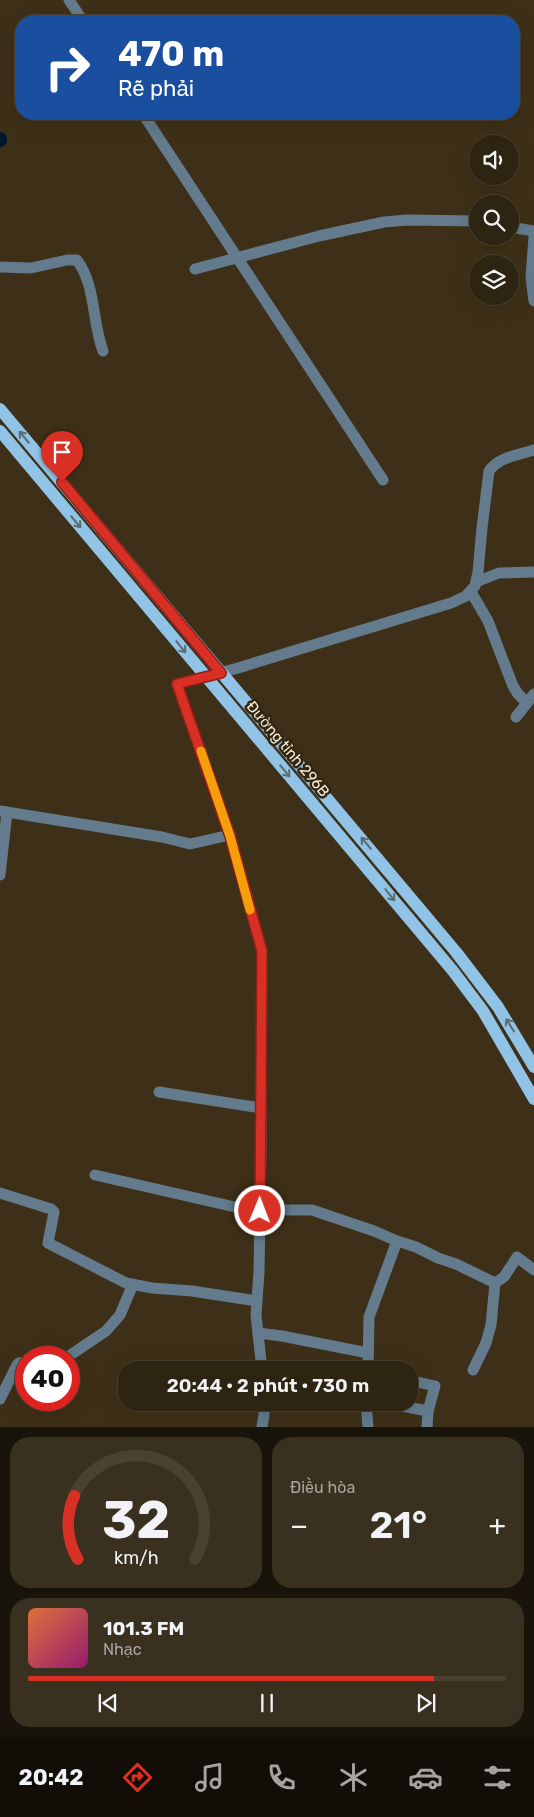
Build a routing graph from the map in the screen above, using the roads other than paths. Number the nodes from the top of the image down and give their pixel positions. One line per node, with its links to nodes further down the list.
1 (69, 0): 2 (street)
2 (79, 15)
3 (147, 120): 8 (street)
4 (469, 221): 8 (street)
5 (519, 228): 6 (street)
6 (534, 230)
7 (534, 237): 11 (street)
8 (237, 257): 10 (street); 16 (street)
9 (0, 267): 12 (street)
10 (195, 268)
11 (534, 301)
12 (103, 351)
13 (0, 408): 19 (main road, Đường tỉnh 296B, one-way to 13)
14 (0, 431): 20 (main road, Đường tỉnh 296B, one-way to 20)
15 (534, 450): 18 (street)
16 (383, 480)
17 (534, 572): 18 (street)
18 (473, 587): 19 (street); 22 (street)
19 (221, 673): 20 (street); 27 (main road, Đường tỉnh 296B, one-way to 19)
20 (206, 677): 25 (street); 29 (main road, Đường tỉnh 296B, one-way to 29)
21 (534, 694): 22 (street)
22 (526, 702): 23 (street)
23 (516, 717)
24 (4, 812): 25 (street); 26 (street)
25 (230, 836): 30 (street)
26 (0, 875)
27 (534, 1067)
28 (159, 1092): 30 (street)
29 (534, 1100)
30 (261, 1108): 33 (street)
31 (95, 1175): 33 (street)
32 (0, 1193): 37 (street)
33 (260, 1211): 34 (street); 38 (street)
34 (397, 1241): 36 (street); 41 (street)
35 (534, 1270): 36 (street)
36 (495, 1283): 45 (street)
37 (133, 1284): 38 (street); 40 (street)
38 (257, 1301): 39 (street)
39 (258, 1333): 41 (street); 42 (street)
40 (80, 1349)
41 (368, 1352): 43 (street)
42 (261, 1361)
43 (368, 1361)
44 (15, 1369): 47 (street)
45 (473, 1370)
46 (418, 1382): 51 (street)
47 (0, 1399)
48 (418, 1409): 51 (street)
49 (264, 1411): 52 (street)
50 (367, 1411): 53 (street)
51 (428, 1411): 54 (street)
52 (262, 1427)
53 (368, 1427)
54 (427, 1427)

